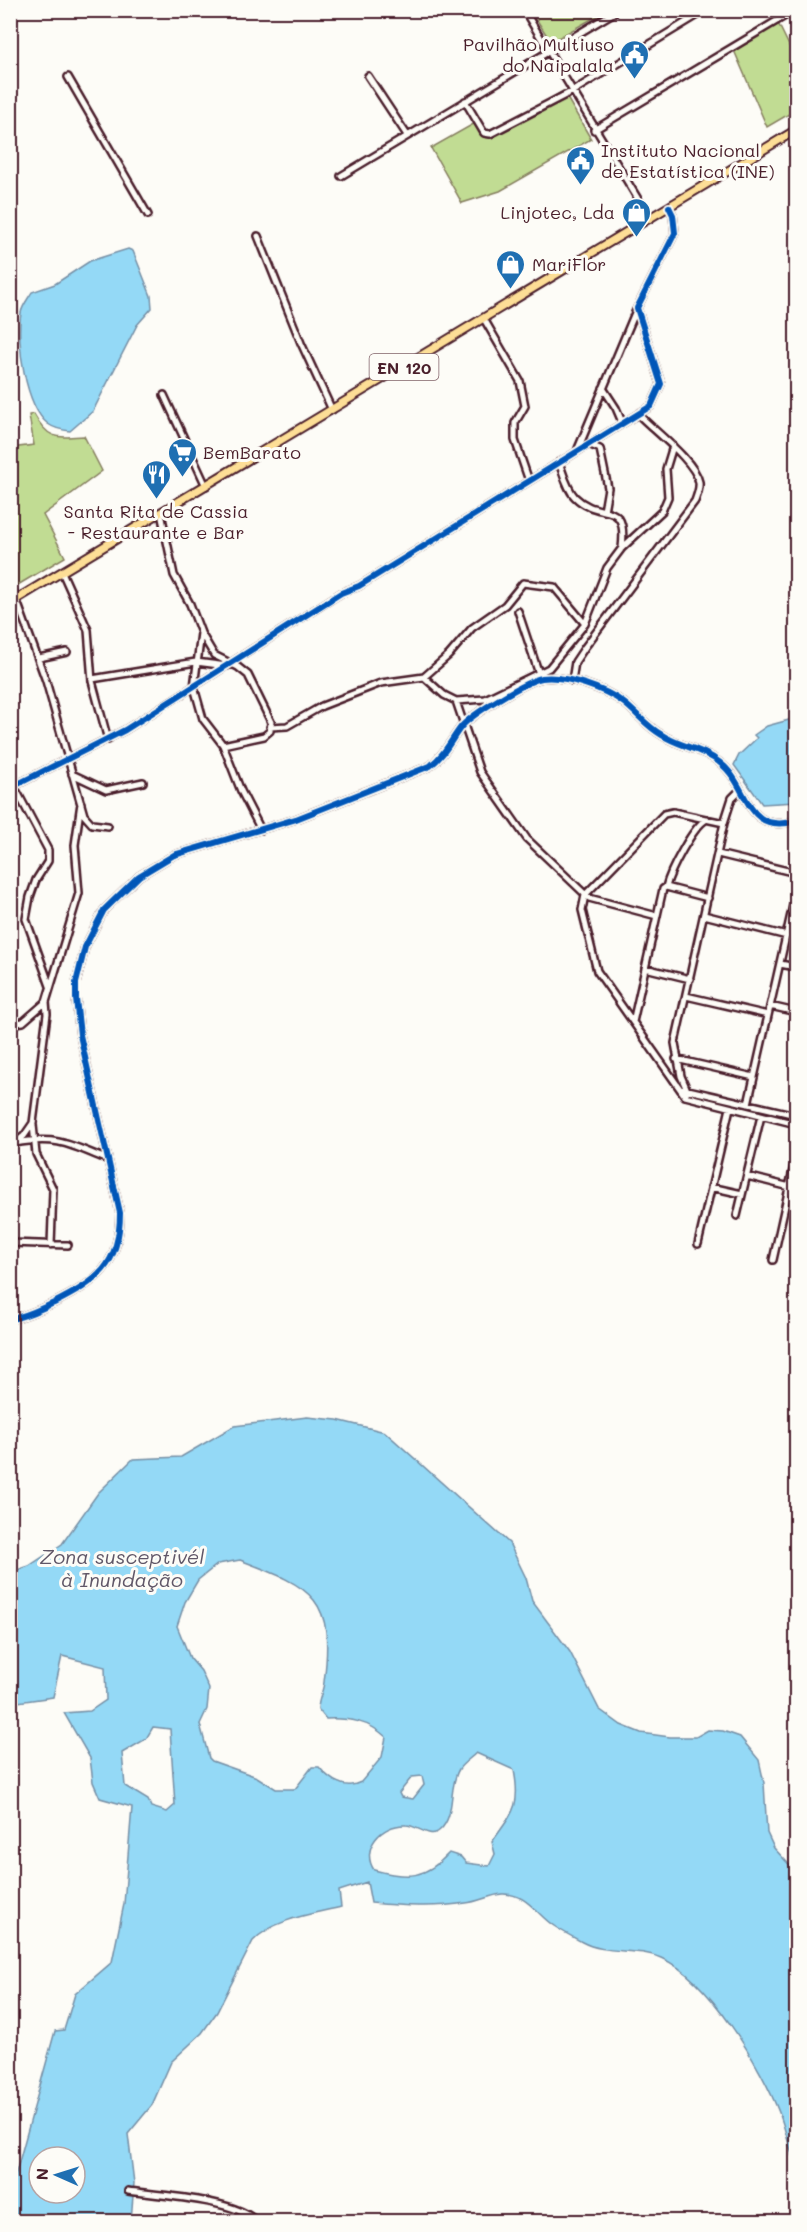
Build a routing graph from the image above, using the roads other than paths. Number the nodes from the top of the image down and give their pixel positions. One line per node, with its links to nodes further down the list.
1 (524, 10): 5 (street)
2 (618, 10): 5 (street)
3 (706, 10): 8 (street)
4 (795, 10): 10 (street)
5 (550, 51): 8 (street); 9 (street)
6 (369, 76): 12 (street)
7 (68, 77): 15 (street)
8 (573, 91): 9 (street); 10 (street)
9 (465, 101): 12 (street)
10 (594, 130): 16 (street)
11 (796, 130): 14 (main road, EN 120)
12 (407, 135): 13 (street)
13 (341, 176)
14 (669, 207): 16 (main road, EN 120); 18 (street)
15 (148, 214)
16 (650, 219): 19 (main road, EN 120)
17 (258, 236): 22 (street)
18 (638, 308): 20 (street); 23 (street)
19 (484, 319): 22 (main road, EN 120); 29 (street)
20 (603, 388): 24 (street); 27 (street)
21 (164, 395): 30 (street)
22 (332, 411): 30 (main road, EN 120)
23 (638, 414): 24 (street); 26 (street)
24 (622, 422): 25 (street)
25 (587, 444): 27 (street); 31 (street)
26 (673, 446): 33 (street); 47 (street)
27 (577, 451): 28 (street)
28 (559, 462): 29 (street); 31 (street)
29 (529, 481): 43 (street)
30 (206, 486): 32 (main road, EN 120)
31 (604, 511): 33 (street)
32 (161, 513): 34 (main road, EN 120); 39 (street)
33 (622, 548): 38 (street)
34 (62, 572): 36 (main road, EN 120); 46 (street)
35 (10, 582): 36 (street)
36 (13, 601): 41 (street)
37 (518, 611): 44 (street)
38 (585, 624): 44 (street); 45 (street)
39 (201, 633): 42 (street); 43 (street)
40 (67, 652): 41 (street)
41 (39, 658): 54 (street)
42 (196, 662): 43 (street); 46 (street); 48 (street)
43 (229, 665): 48 (street); 51 (street)
44 (540, 676): 47 (street); 49 (street); 50 (street)
45 (424, 677): 49 (street); 51 (street)
46 (92, 679): 52 (street)
47 (572, 681): 58 (street)
48 (194, 687): 52 (street); 53 (street)
49 (456, 701): 50 (street)
50 (462, 726): 64 (street); 69 (street)
51 (270, 728): 53 (street)
52 (108, 740): 54 (street)
53 (224, 745): 64 (street)
54 (68, 760): 55 (street); 57 (street)
55 (72, 774): 56 (street); 59 (street)
56 (143, 782)
57 (12, 787): 79 (street)
58 (740, 790): 61 (street); 62 (street)
59 (81, 802): 63 (street); 79 (street)
60 (707, 819): 62 (street); 67 (street); 69 (street)
61 (796, 821)
62 (724, 823): 65 (street)
63 (108, 826)
64 (261, 830): 99 (street)
65 (718, 854): 66 (street); 70 (street)
66 (796, 873)
67 (666, 887): 70 (street); 73 (street)
68 (796, 892): 71 (street)
69 (585, 895): 73 (street); 85 (street)
70 (708, 898): 72 (street)
71 (795, 902): 74 (street)
72 (704, 915): 74 (street); 78 (street)
73 (657, 916): 77 (street)
74 (787, 936): 75 (street)
75 (780, 963): 76 (street); 82 (street)
76 (796, 967)
77 (645, 968): 78 (street); 85 (street)
78 (690, 979): 80 (street)
79 (50, 987): 81 (street)
80 (686, 996): 84 (street); 87 (street)
81 (45, 1002): 86 (street); 94 (street)
82 (770, 1006): 83 (street); 84 (street)
83 (796, 1012)
84 (768, 1015): 88 (street)
85 (633, 1022): 89 (street)
86 (10, 1024)
87 (676, 1059): 88 (street); 89 (street)
88 (754, 1077): 90 (street)
89 (684, 1092): 90 (street); 91 (street)
90 (748, 1104): 92 (street)
91 (730, 1108): 93 (street); 101 (street)
92 (796, 1115)
93 (761, 1116): 95 (street); 100 (street)
94 (33, 1123): 96 (street); 97 (street)
95 (796, 1124)
96 (34, 1140): 97 (street); 99 (street); 107 (street)
97 (12, 1144)
98 (796, 1156): 102 (street)
99 (108, 1160): 110 (street)
100 (747, 1176): 102 (street); 103 (street)
101 (711, 1187): 103 (street); 106 (street)
102 (790, 1187): 109 (street)
103 (742, 1194): 104 (street)
104 (737, 1216)
105 (10, 1243): 107 (street)
106 (698, 1244)
107 (51, 1245): 108 (street)
108 (68, 1245)
109 (773, 1260)
110 (10, 1319)
111 (128, 2191): 112 (street)
112 (256, 2222)

